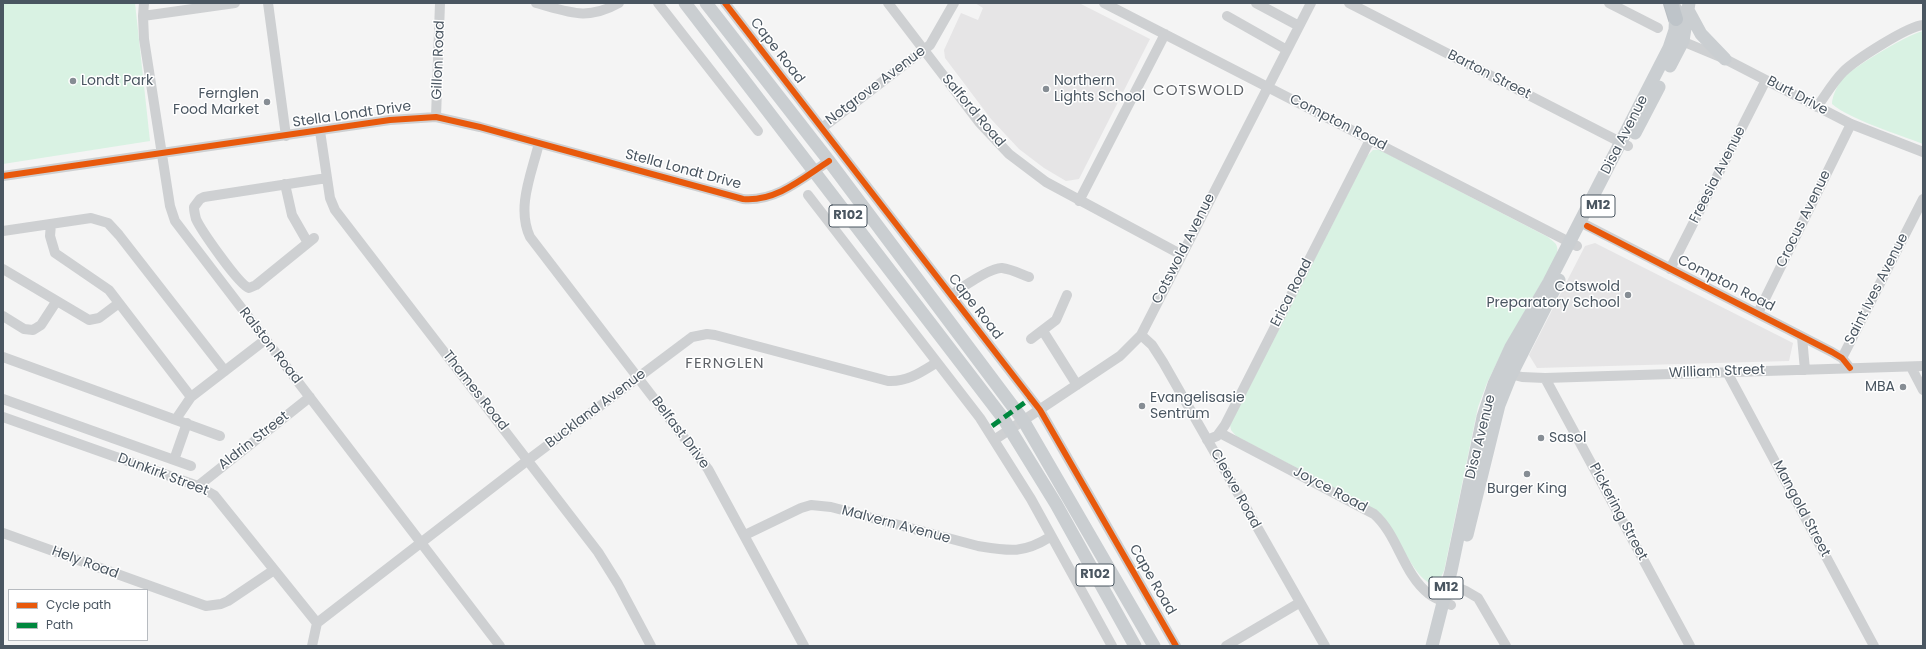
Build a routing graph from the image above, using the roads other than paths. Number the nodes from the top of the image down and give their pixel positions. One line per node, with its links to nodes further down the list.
1 (144, 3): 21 (street, Ralston Road)
2 (235, 3): 21 (street)
3 (268, 3): 40 (street)
4 (440, 3): 35 (street, Gillon Road)
5 (536, 3): 6 (street)
6 (619, 3)
7 (658, 3): 38 (street)
8 (685, 3): 47 (main road, R102)
9 (706, 3): 46 (main road, Cape Road / R102)
10 (725, 3): 37 (street, Cape Road)
11 (888, 3): 29 (street, Salford Road)
12 (954, 3): 29 (street, Notgrove Avenue)
13 (1104, 3): 27 (street, Compton Road)
14 (1256, 3): 25 (street)
15 (1311, 3): 25 (street, Cotswold Avenue)
16 (1349, 3): 43 (street, Barton Street)
17 (1610, 3): 26 (street)
18 (1671, 3): 23 (highway)
19 (1677, 3): 23 (main road, Disa Avenue / M12)
20 (1689, 6): 28 (main road, Disa Avenue / M12); 31 (main road)
21 (143, 16): 45 (street, Ralston Road)
22 (1227, 16): 30 (street)
23 (1676, 19): 28 (main road, Disa Avenue / M12)
24 (1923, 25): 34 (street)
25 (1299, 26): 30 (street, Cotswold Avenue)
26 (1658, 28)
27 (1165, 34): 33 (street, Compton Road); 53 (street)
28 (1678, 39): 31 (street, Burt Drive); 43 (main road, Disa Avenue / M12)
29 (924, 50): 37 (street, Notgrove Avenue); 53 (street, Salford Road)
30 (1287, 50): 33 (street, Cotswold Avenue)
31 (1725, 59): 32 (street, Burt Drive)
32 (1766, 80): 34 (street, Burt Drive); 60 (street, Freesia Avenue)
33 (1268, 88): 41 (street, Compton Road); 58 (street, Cotswold Avenue)
34 (1817, 107): 36 (street, Burt Drive)
35 (436, 117): 39 (street, Stella Londt Drive); 42 (street, Stella Londt Drive)
36 (1851, 124): 44 (street, Burt Drive); 66 (street, Crocus Avenue)
37 (822, 128): 62 (street, Cape Road)
38 (758, 130)
39 (320, 131): 40 (street, Stella Londt Drive); 49 (street, Thames Road)
40 (286, 136): 45 (street, Stella Londt Drive)
41 (1370, 140): 57 (street, Compton Road); 96 (street, Erica Road)
42 (539, 143): 47 (street, Stella Londt Drive); 83 (street, Belfast Drive)
43 (1624, 144): 55 (main road, Disa Avenue / M12)
44 (1923, 152)
45 (161, 153): 48 (street, Stella Londt Drive); 72 (street, Ralston Road)
46 (829, 161): 47 (street, Stella Londt Drive); 93 (main road, Cape Road / R102)
47 (814, 171): 95 (main road, R102)
48 (3, 176)
49 (327, 178): 50 (street); 101 (street, Thames Road)
50 (285, 184): 50 (street)
51 (808, 195): 75 (street)
52 (1923, 200): 74 (street, Saint Ives Avenue)
53 (1079, 201): 58 (street, Salford Road)
54 (51, 224): 56 (street); 65 (street); 80 (street)
55 (1584, 224): 57 (main road, Disa Avenue / M12); 60 (street, Compton Road)
56 (3, 231)
57 (1573, 244): 82 (main road, Disa Avenue / M12)
58 (1182, 254): 69 (street, Cotswold Avenue)
59 (3, 269): 64 (street)
60 (1670, 269): 66 (street, Compton Road)
61 (1029, 277): 62 (street)
62 (951, 295): 90 (street, Cape Road)
63 (1067, 295): 68 (street)
64 (56, 302): 65 (street); 67 (street)
65 (119, 303): 87 (street)
66 (1758, 313): 70 (street, Compton Road)
67 (3, 316)
68 (1043, 330): 71 (street); 85 (street)
69 (1141, 335): 85 (street, Cotswold Avenue); 99 (street, Cleeve Road)
70 (1802, 337): 74 (street, Compton Road); 79 (street)
71 (1031, 339)
72 (265, 340): 80 (street); 88 (street, Ralston Road)
73 (3, 357): 92 (street)
74 (1842, 358): 78 (street, Compton Road)
75 (936, 362): 83 (street, Buckland Avenue); 98 (street)
76 (1923, 366): 77 (street, William Street)
77 (1911, 367): 78 (street, William Street); 86 (street)
78 (1850, 368): 79 (street, William Street)
79 (1805, 370): 81 (street, William Street)
80 (225, 371): 87 (street)
81 (1727, 372): 84 (street, William Street); 127 (street, Mangold Street)
82 (1505, 373): 84 (street, William Street); 109 (main road, Disa Avenue / M12)
83 (638, 377): 101 (street, Buckland Avenue); 105 (street, Belfast Drive)
84 (1546, 378): 126 (street, Pickering Street)
85 (1076, 385): 90 (street, Cotswold Avenue)
86 (1923, 390)
87 (191, 397): 92 (street)
88 (310, 397): 103 (street, Aldrin Street); 107 (street, Ralston Road)
89 (3, 399): 100 (street)
90 (1040, 410): 93 (street, Cotswold Avenue); 120 (street, Cape Road)
91 (3, 417): 103 (street, Dunkirk Street)
92 (176, 418): 94 (street)
93 (1023, 420): 95 (street, Cotswold Avenue); 119 (main road, Cape Road / R102)
94 (187, 423): 97 (street); 100 (street)
95 (1010, 429): 98 (street, Cotswold Avenue); 118 (main road, R102)
96 (1220, 433): 99 (street); 111 (street, Joyce Road)
97 (220, 436)
98 (994, 440): 106 (street)
99 (1207, 440): 110 (street, Cleeve Road)
100 (174, 460): 102 (street)
101 (528, 460): 107 (street, Buckland Avenue); 115 (street, Thames Road)
102 (191, 466)
103 (198, 486): 108 (street, Dunkirk Street)
104 (3, 533): 108 (street, Hely Road)
105 (745, 535): 106 (street, Malvern Avenue); 116 (street, Belfast Drive)
106 (1050, 537): 117 (street)
107 (422, 543): 112 (street, Buckland Avenue); 114 (street, Ralston Road)
108 (274, 570): 112 (street, Dunkirk Street)
109 (1452, 585): 111 (main road, Disa Avenue / M12); 125 (street)
110 (1299, 603): 121 (street); 122 (street, Cleeve Road)
111 (1447, 603): 123 (main road, Disa Avenue / M12); 124 (main road, Disa Avenue / M12)
112 (317, 623): 113 (street)
113 (312, 646)
114 (500, 646)
115 (651, 646)
116 (804, 646)
117 (1112, 646)
118 (1135, 646)
119 (1154, 646)
120 (1176, 646)
121 (1226, 646)
122 (1325, 646)
123 (1432, 646)
124 (1441, 646)
125 (1506, 646)
126 (1690, 646)
127 (1874, 646)

